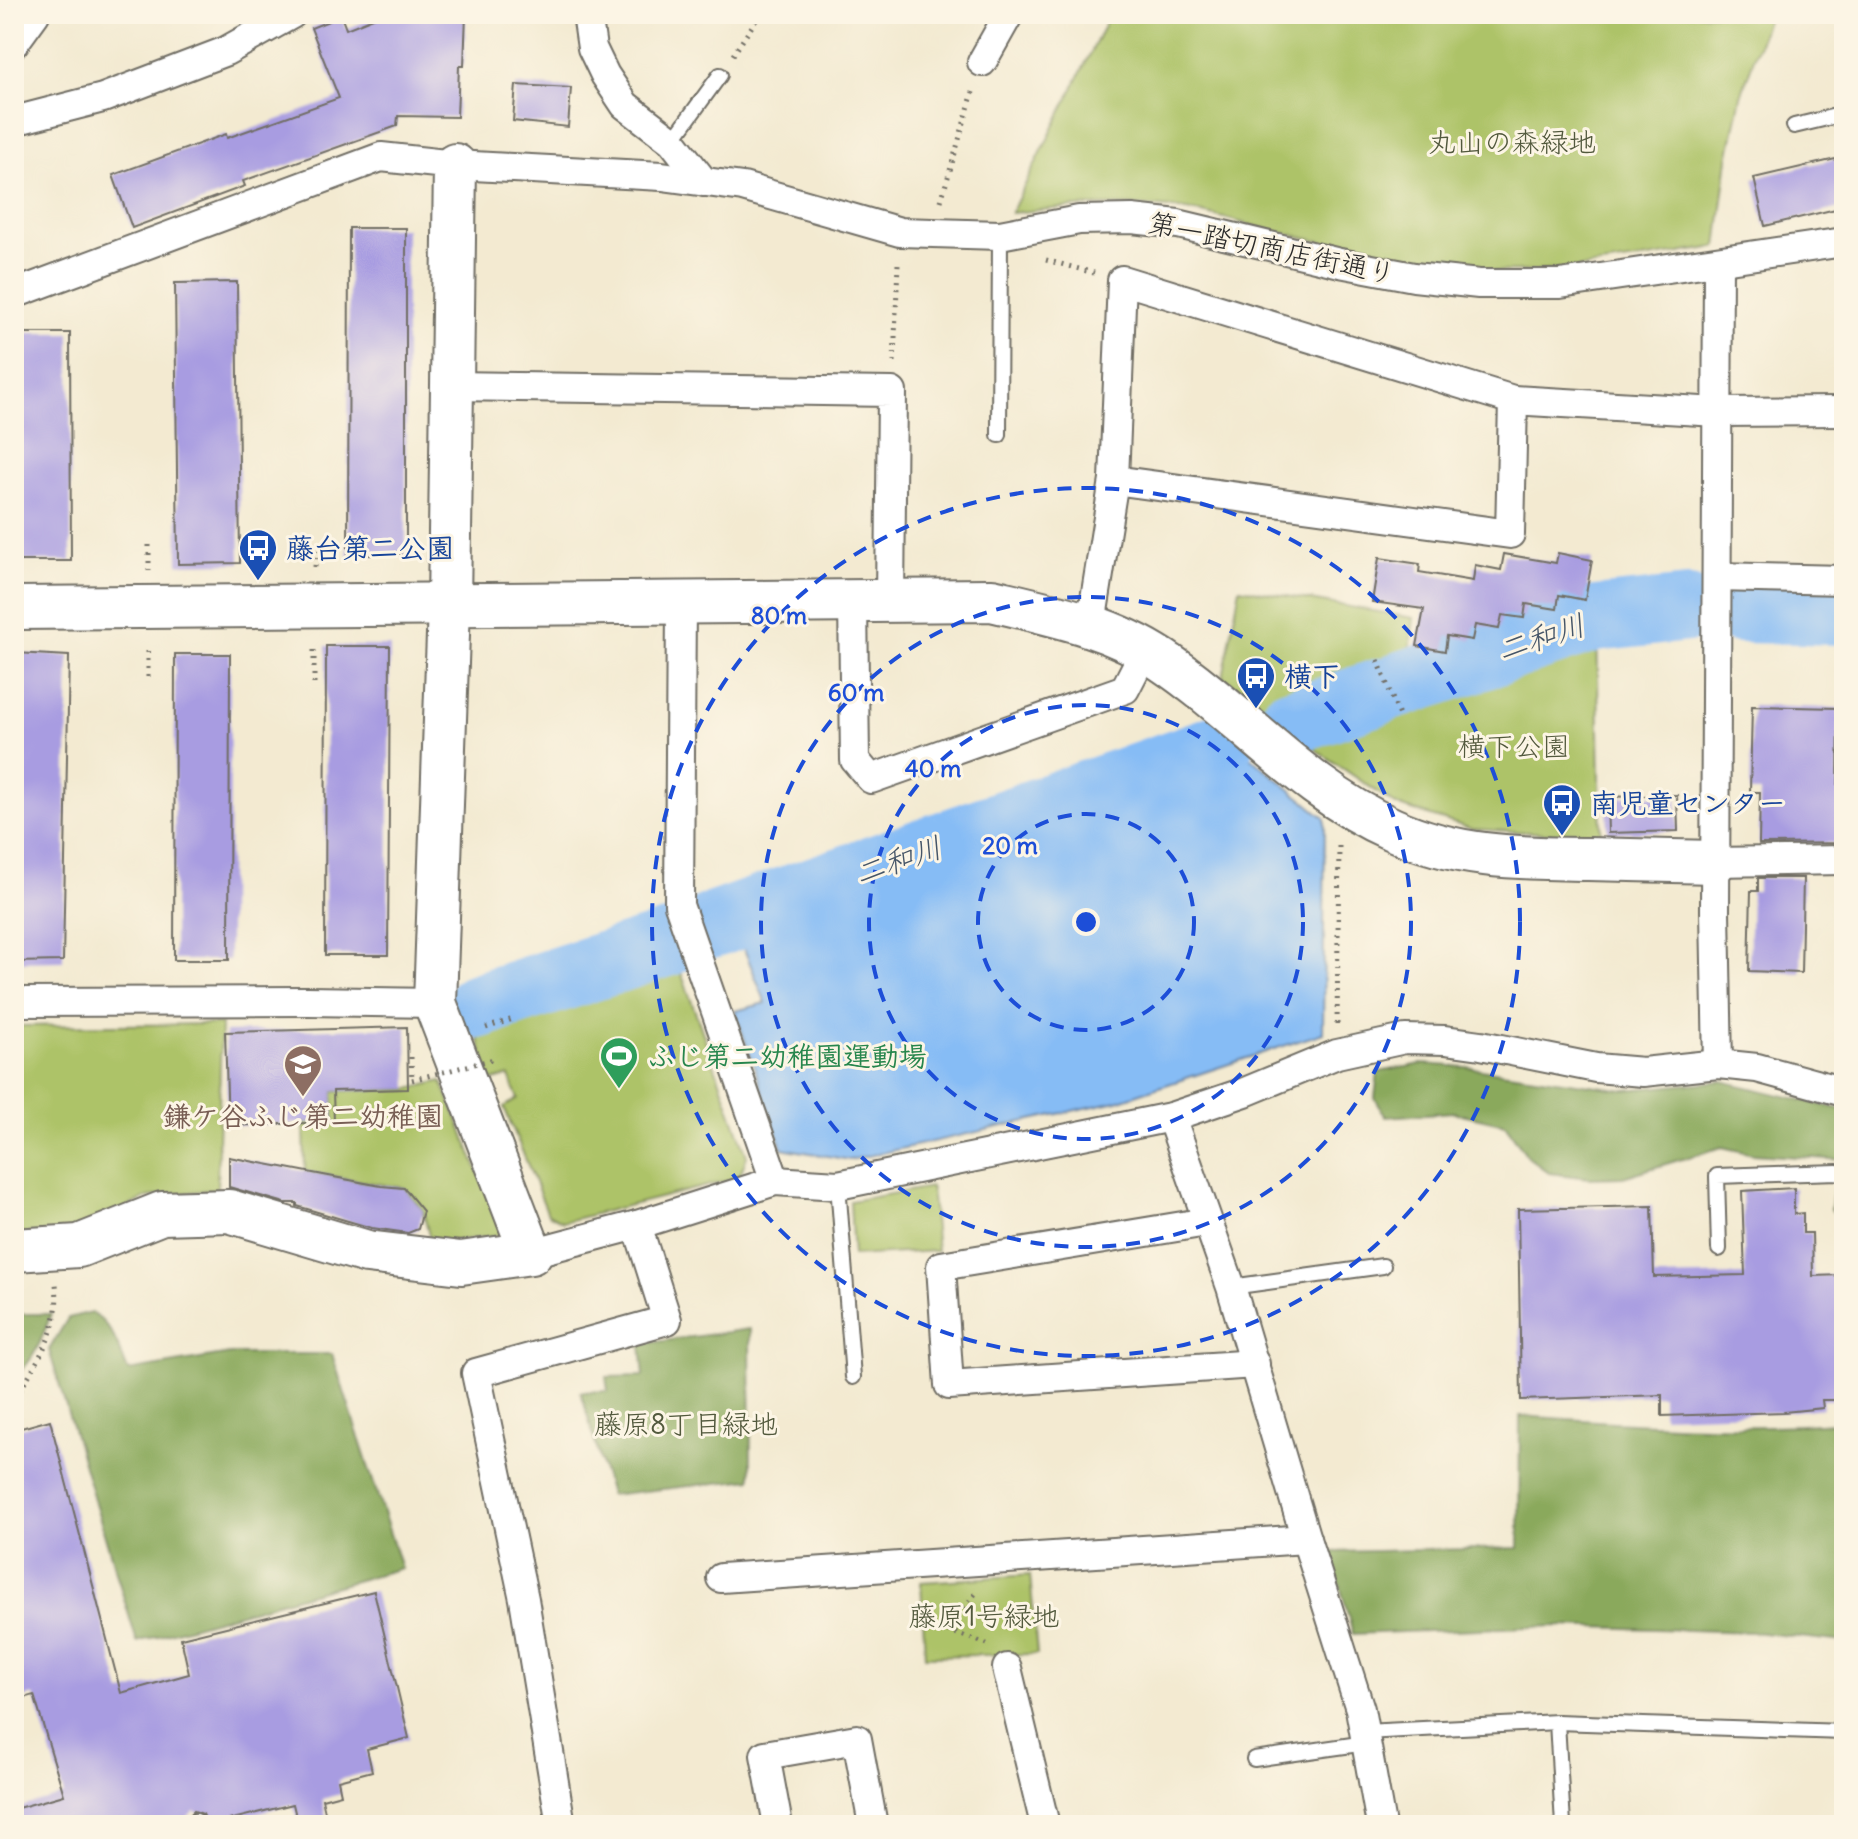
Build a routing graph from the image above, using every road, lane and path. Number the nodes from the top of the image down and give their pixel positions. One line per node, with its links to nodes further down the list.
1 (35, 14): 6 (street)
2 (292, 14): 10 (street)
3 (587, 14): 12 (street)
4 (760, 14): 8 (path)
5 (1009, 14): 7 (street)
6 (14, 43)
7 (982, 62): 16 (path)
8 (720, 75): 12 (lane)
9 (1844, 114): 11 (lane)
10 (14, 121)
11 (1794, 126)
12 (672, 141): 14 (street)
13 (455, 165): 14 (street, 第一踏切商店街通り); 21 (street, 第一踏切商店街通り); 22 (street)
14 (704, 182): 15 (street, 第一踏切商店街通り)
15 (900, 232): 16 (street, 第一踏切商店街通り); 23 (path)
16 (931, 233): 17 (street, 第一踏切商店街通り)
17 (1000, 235): 19 (street, 第一踏切商店街通り); 20 (path); 27 (lane)
18 (1844, 242): 19 (street, 第一踏切商店街通り)
19 (1718, 262): 26 (street)
20 (1122, 280): 24 (street); 28 (street)
21 (14, 294)
22 (452, 386): 23 (street); 33 (street)
23 (892, 392): 32 (street)
24 (1513, 400): 26 (street); 28 (street)
25 (1844, 411): 26 (street)
26 (1718, 412): 30 (street)
27 (999, 435)
28 (1114, 480): 35 (street)
29 (1844, 580): 30 (street)
30 (1717, 583): 41 (street)
31 (681, 602): 32 (street); 33 (street); 53 (street)
32 (871, 602): 35 (street); 36 (street)
33 (449, 606): 34 (street); 43 (street)
34 (14, 608)
35 (1091, 624): 36 (street)
36 (1145, 650): 39 (street)
37 (1378, 660): 38 (path)
38 (1399, 716)
39 (1338, 801): 41 (street); 46 (path)
40 (1844, 860): 41 (street)
41 (1715, 862): 48 (street)
42 (14, 1002): 43 (street)
43 (435, 1003): 59 (street)
44 (516, 1018): 45 (path)
45 (484, 1029)
46 (1337, 1054): 48 (street); 51 (street)
47 (494, 1059): 49 (path, bridge)
48 (1718, 1064): 50 (street)
49 (412, 1080)
50 (1844, 1092)
51 (1171, 1117): 54 (street); 55 (street)
52 (1844, 1175): 58 (lane)
53 (775, 1181): 54 (street); 56 (street)
54 (838, 1185): 63 (lane)
55 (1207, 1222): 61 (street); 62 (street)
56 (637, 1225): 59 (street); 73 (street)
57 (33, 1248): 59 (street); 64 (path)
58 (1719, 1249)
59 (531, 1253)
60 (1383, 1266): 61 (lane)
61 (1231, 1287): 62 (street)
62 (1255, 1364): 65 (street)
63 (853, 1377)
64 (14, 1394)
65 (1306, 1539): 66 (street); 71 (street)
66 (1003, 1559): 67 (street); 68 (path)
67 (721, 1578)
68 (1007, 1668): 76 (street)
69 (1557, 1722): 70 (lane); 71 (lane); 78 (lane)
70 (1844, 1732)
71 (1365, 1738): 72 (lane); 77 (street)
72 (1254, 1759)
73 (561, 1825)
74 (778, 1825): 75 (street)
75 (873, 1825)
76 (1045, 1825)
77 (1381, 1825)
78 (1563, 1825)

